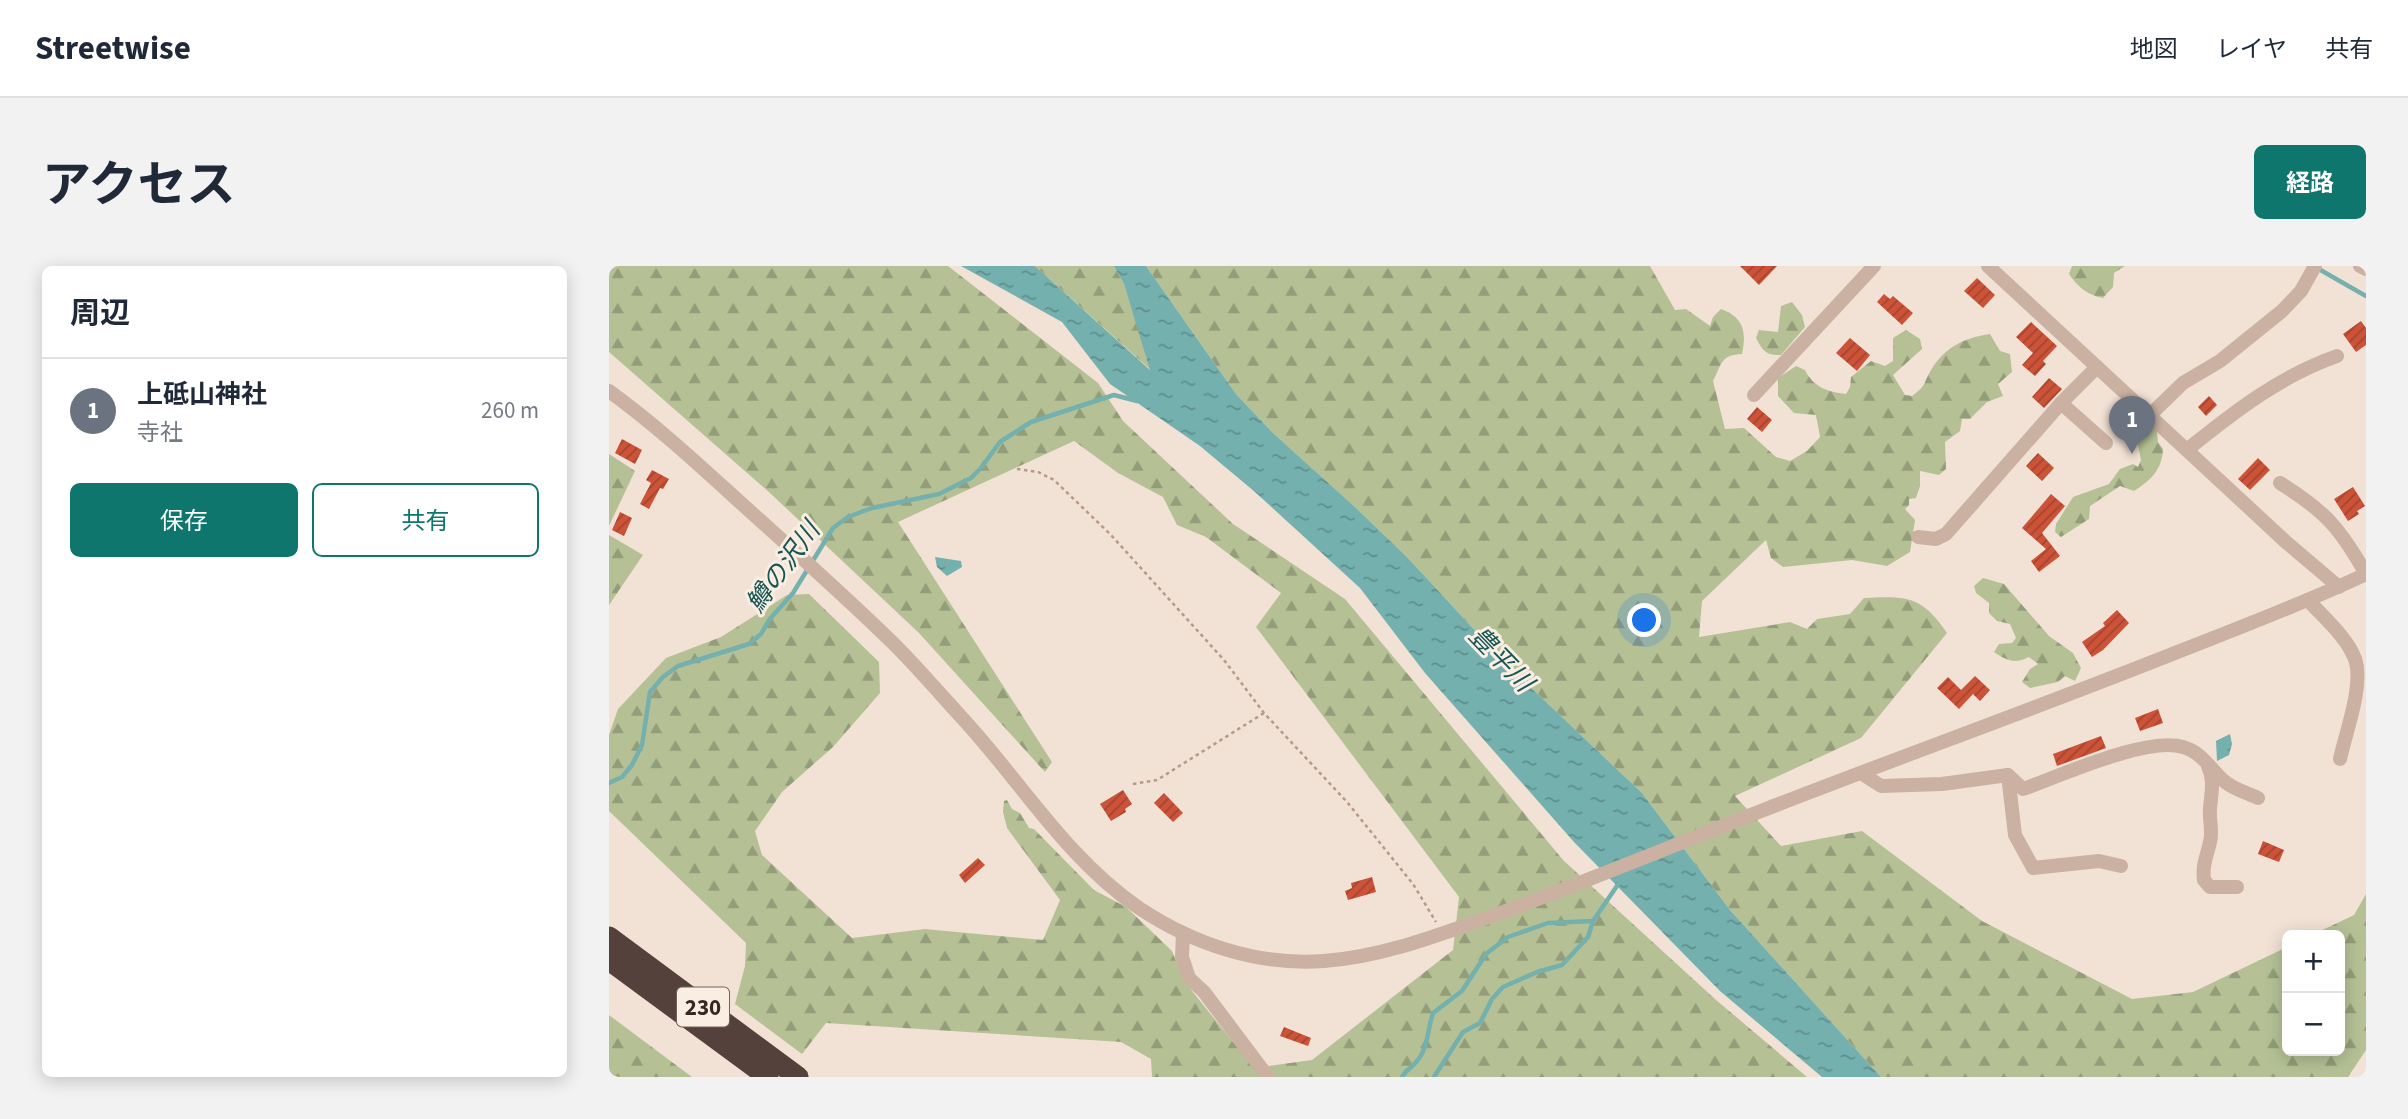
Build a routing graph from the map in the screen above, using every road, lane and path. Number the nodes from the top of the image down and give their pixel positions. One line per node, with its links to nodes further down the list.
1 (1874, 266): 9 (street)
2 (1989, 266): 7 (street)
3 (2360, 266): 4 (street)
4 (2366, 269)
5 (2312, 270): 11 (street)
6 (2337, 356): 13 (street)
7 (2097, 367): 10 (street); 11 (street)
8 (609, 391): 29 (street)
9 (1754, 395)
10 (2061, 403): 12 (street); 16 (street)
11 (2151, 414): 13 (street)
12 (2106, 443)
13 (2188, 449): 18 (street)
14 (1017, 469): 20 (path)
15 (2280, 483): 17 (street)
16 (1918, 537)
17 (2366, 574): 18 (street)
18 (2339, 587): 19 (street)
19 (2308, 600): 21 (street); 23 (street)
20 (1264, 713): 25 (path); 30 (path)
21 (2340, 759)
22 (2207, 762): 24 (street); 26 (street); 28 (street)
23 (1861, 774): 24 (street); 30 (street)
24 (2008, 775): 27 (street)
25 (1133, 783)
26 (2258, 798)
27 (2121, 866)
28 (2237, 887)
29 (1183, 933): 30 (street); 35 (street)
30 (1443, 933)
31 (609, 937): 34 (highway, 230)
32 (609, 960): 33 (highway, 230)
33 (768, 1077)
34 (798, 1077)
35 (1268, 1077)

